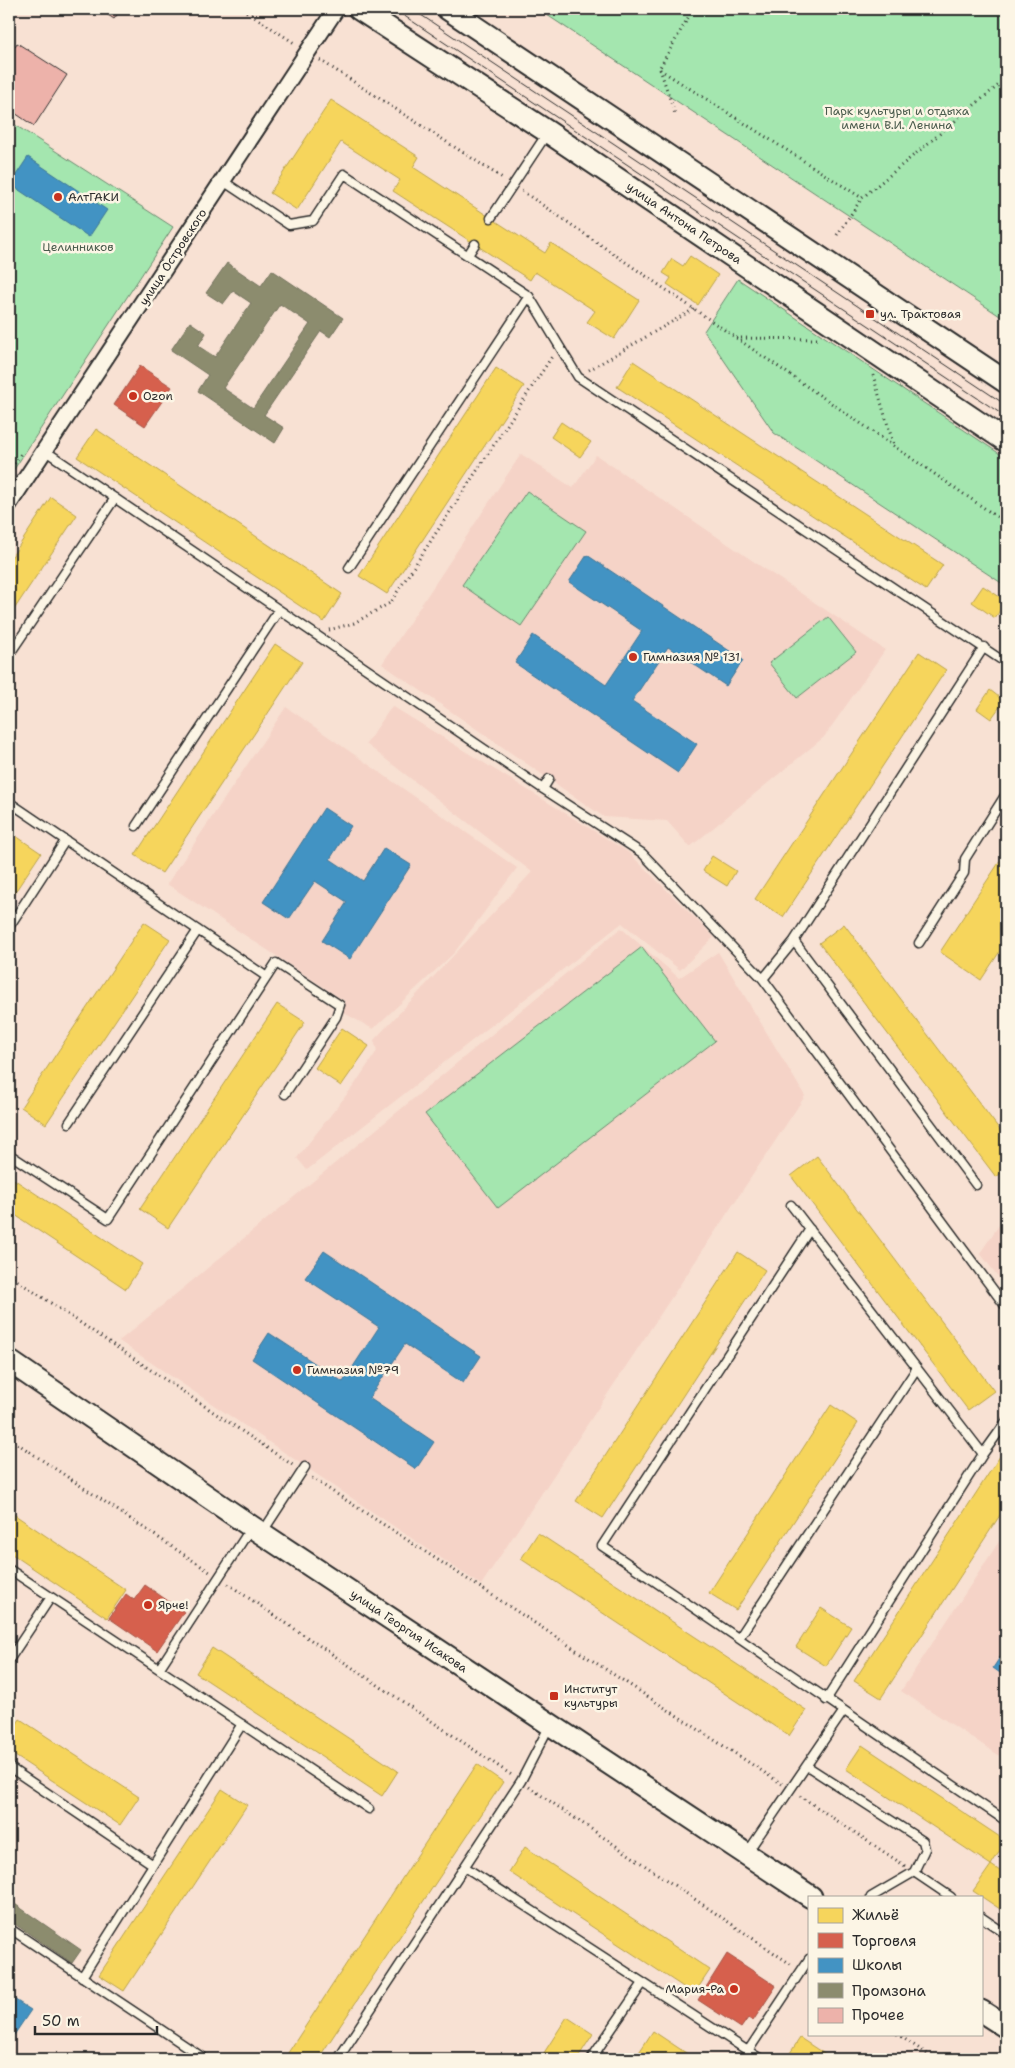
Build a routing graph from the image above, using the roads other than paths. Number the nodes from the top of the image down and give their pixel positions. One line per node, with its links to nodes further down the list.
1 (336, 9): 5 (street, улица Островского)
2 (359, 9): 4 (main road, улица Антона Петрова)
3 (448, 9): 10 (main road)
4 (548, 132): 6 (lane); 11 (main road, улица Антона Петрова)
5 (223, 181): 8 (lane); 12 (street, улица Островского)
6 (491, 218)
7 (474, 244): 8 (lane)
8 (468, 256): 9 (lane)
9 (528, 296): 15 (lane); 17 (lane)
10 (1006, 382)
11 (1006, 441)
12 (44, 450): 13 (lane); 14 (street, улица Островского)
13 (115, 498): 16 (lane); 18 (lane)
14 (9, 504)
15 (349, 568)
16 (279, 610): 21 (lane); 24 (lane)
17 (984, 647): 19 (lane); 28 (lane)
18 (9, 655)
19 (1005, 660)
20 (549, 779): 21 (lane)
21 (543, 790): 31 (lane)
22 (1006, 794): 29 (lane)
23 (9, 802): 25 (lane)
24 (136, 826)
25 (64, 841): 26 (lane); 27 (lane)
26 (9, 927)
27 (198, 930): 30 (lane); 33 (lane)
28 (794, 940): 31 (lane); 35 (lane)
29 (920, 943)
30 (267, 977): 32 (lane); 34 (lane)
31 (764, 979): 38 (lane)
32 (285, 1094)
33 (69, 1123)
34 (9, 1154)
35 (976, 1185)
36 (791, 1204): 37 (lane)
37 (810, 1229): 40 (lane); 47 (lane)
38 (1006, 1307)
39 (9, 1361): 44 (main road, улица Георгия Исакова)
40 (917, 1368): 42 (lane); 47 (lane)
41 (1006, 1422): 42 (lane)
42 (983, 1454): 50 (lane)
43 (304, 1469): 44 (lane)
44 (257, 1530): 49 (lane); 53 (main road, улица Георгия Исакова)
45 (9, 1569): 46 (lane)
46 (51, 1597): 48 (lane); 49 (lane)
47 (740, 1638): 50 (lane)
48 (9, 1660)
49 (159, 1669): 52 (lane)
50 (826, 1700): 51 (lane)
51 (843, 1712): 54 (lane); 57 (lane)
52 (242, 1724): 56 (lane); 59 (lane)
53 (550, 1725): 58 (main road, улица Георгия Исакова); 60 (lane)
54 (806, 1766): 58 (lane); 61 (lane)
55 (9, 1767): 59 (lane)
56 (369, 1809)
57 (1006, 1821)
58 (747, 1854): 62 (main road, улица Георгия Исакова)
59 (152, 1864): 69 (lane)
60 (465, 1867): 70 (lane); 75 (lane)
61 (914, 1872): 63 (lane); 64 (lane)
62 (810, 1896)
63 (873, 1896)
64 (950, 1896)
65 (982, 1918): 67 (lane)
66 (9, 1928): 69 (lane)
67 (1006, 1934)
68 (808, 1961): 73 (lane)
69 (82, 1977): 74 (lane)
70 (643, 1983): 73 (lane); 76 (lane)
71 (982, 2011): 72 (main road)
72 (1006, 2027)
73 (748, 2051): 77 (lane)
74 (205, 2059)
75 (338, 2059)
76 (592, 2059)
77 (761, 2059)

